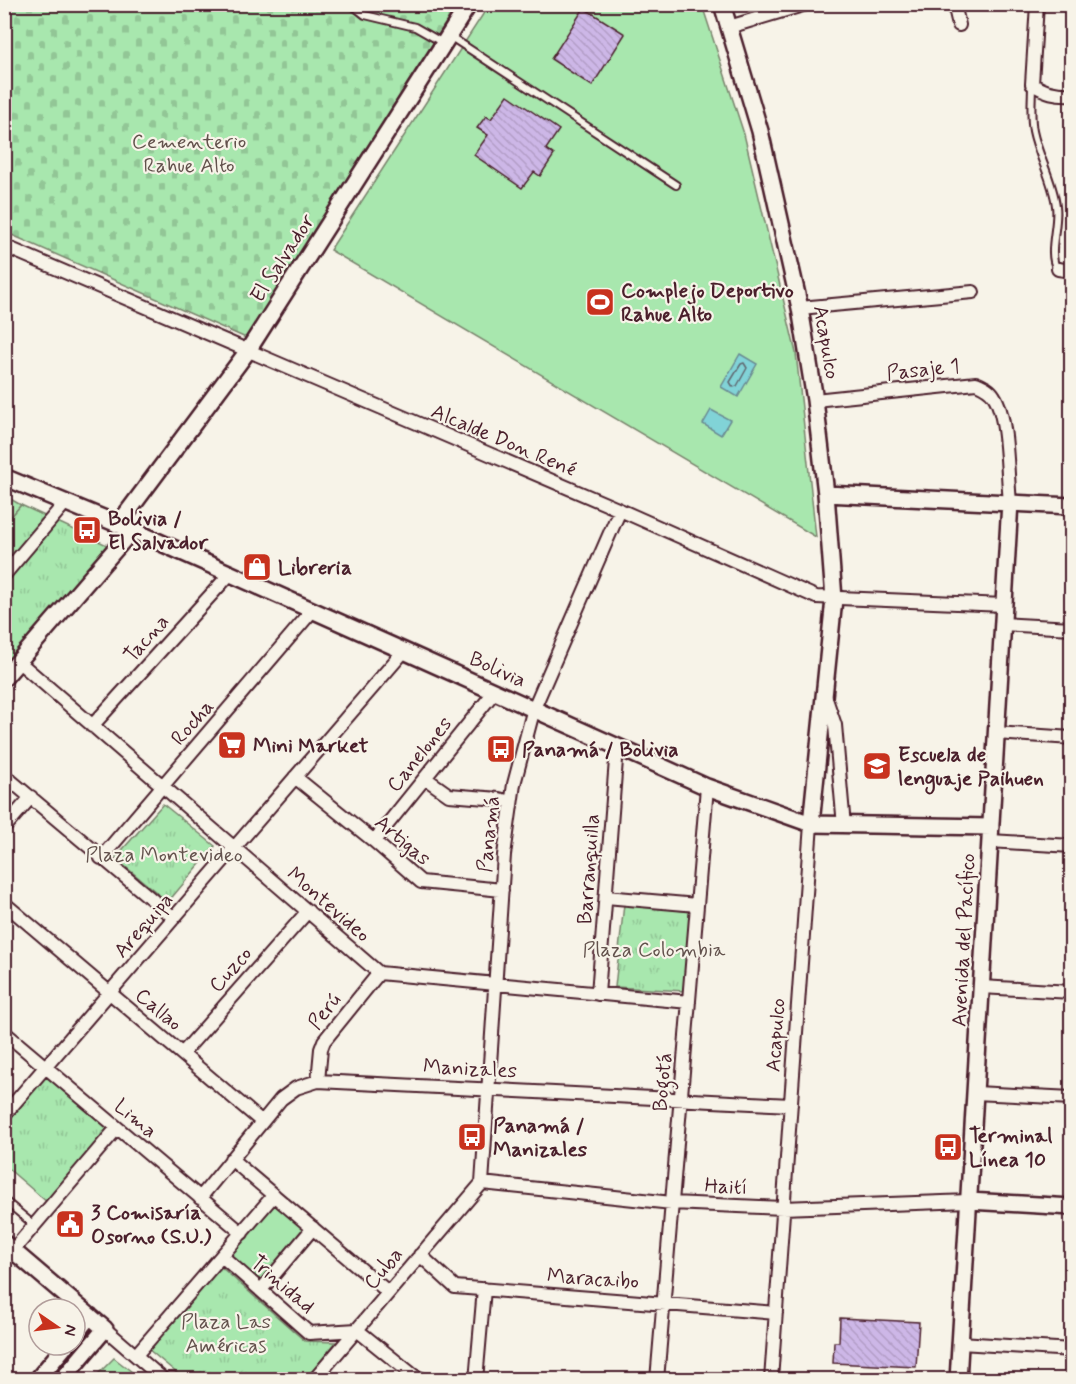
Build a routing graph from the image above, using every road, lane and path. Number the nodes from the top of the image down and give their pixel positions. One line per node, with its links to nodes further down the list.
1 (351, 4): 9 (lane)
2 (469, 4): 9 (street, El Salvador)
3 (722, 4): 8 (street, Acapulco)
4 (806, 4): 8 (street)
5 (954, 4): 7 (street)
6 (1037, 4): 10 (street)
7 (959, 25)
8 (729, 27): 17 (street, Acapulco)
9 (446, 39): 12 (lane); 18 (street, El Salvador)
10 (1032, 84): 11 (street); 14 (lane)
11 (1071, 94)
12 (676, 185)
13 (4, 246): 18 (street, Alcalde Don René)
14 (1058, 270): 15 (street)
15 (1071, 272)
16 (972, 292): 17 (street)
17 (800, 308): 19 (street, Acapulco)
18 (247, 351): 25 (street, Alcalde Don René); 26 (street, El Salvador)
19 (815, 400): 21 (street, Acapulco); 22 (street, Pasaje 1)
20 (4, 477): 23 (street, Bolivia)
21 (826, 494): 22 (street); 29 (street, Acapulco)
22 (1010, 502): 24 (street); 30 (street, Avenida del Pacífico)
23 (65, 503): 26 (street, Bolivia); 27 (street)
24 (1071, 506)
25 (620, 510): 29 (street, Alcalde Don René); 39 (street, Panamá)
26 (125, 528): 28 (street, Bolivia); 35 (street, El Salvador)
27 (4, 575)
28 (229, 575): 31 (street, Bolivia); 40 (street, Tacna)
29 (834, 599): 30 (street, Alcalde Don René); 38 (street, Acapulco)
30 (1004, 605): 32 (street, Avenida del Pacífico)
31 (312, 611): 34 (street, Bolivia); 47 (street, Rocha)
32 (1002, 624): 33 (street); 41 (street, Avenida del Pacífico)
33 (1071, 628)
34 (404, 651): 37 (street, Bolivia); 45 (street, Arequipa)
35 (19, 662): 36 (street, El Salvador); 40 (street, Montevideo)
36 (4, 678)
37 (495, 692): 39 (street, Bolivia); 46 (street, Canelones)
38 (825, 695): 51 (street, Acapulco); 52 (street, Acapulco)
39 (534, 708): 43 (street, Bolivia); 50 (street, Panamá)
40 (92, 726): 47 (street, Montevideo)
41 (996, 733): 42 (street); 54 (street, Avenida del Pacífico)
42 (1071, 738)
43 (617, 747): 48 (street, Bolivia); 60 (street, Barranquilla)
44 (4, 775): 49 (street)
45 (295, 777): 55 (street, Artigas); 57 (street, Arequipa)
46 (425, 778): 50 (street); 55 (street, Canelones)
47 (162, 787): 57 (street, Montevideo); 58 (street, Rocha)
48 (707, 787): 51 (street, Bolivia); 62 (street, Bogotá)
49 (31, 797): 53 (street); 58 (street)
50 (511, 802): 59 (street, Panamá)
51 (811, 824): 52 (street, Bolivia); 80 (street, Acapulco)
52 (844, 826): 54 (street, Bolivia)
53 (4, 828)
54 (990, 834): 56 (street); 67 (street, Avenida del Pacífico)
55 (374, 841): 59 (street, Artigas)
56 (1071, 846)
57 (234, 849): 63 (street, Montevideo); 64 (street, Arequipa)
58 (101, 858): 64 (street)
59 (502, 890): 66 (street, Panamá)
60 (606, 897): 62 (street); 70 (street, Barranquilla)
61 (4, 903): 69 (street, Callao)
62 (697, 905): 71 (street, Bogotá)
63 (308, 911): 65 (street, Montevideo); 73 (street, Cuzco)
64 (174, 918): 69 (street, Arequipa)
65 (379, 974): 66 (street); 75 (street, Perú)
66 (496, 984): 70 (street); 76 (street, Panamá)
67 (981, 987): 68 (street); 77 (street, Avenida del Pacífico)
68 (1071, 992)
69 (110, 993): 73 (street, Callao); 74 (street, Arequipa)
70 (598, 994): 71 (street)
71 (689, 1002): 78 (street, Bogotá)
72 (4, 1032): 74 (street, Lima)
73 (182, 1054): 82 (street, Callao)
74 (45, 1068): 81 (street, Arequipa); 83 (street, Lima)
75 (318, 1081): 76 (street, Manizales); 82 (street, Manizales)
76 (489, 1088): 78 (street, Manizales); 85 (street, Panamá)
77 (975, 1093): 79 (street); 89 (street, Avenida del Pacífico)
78 (681, 1098): 80 (street, Manizales); 90 (street, Bogotá)
79 (1071, 1098)
80 (791, 1105): 91 (street, Acapulco)
81 (4, 1115)
82 (261, 1121): 84 (street, Manizales)
83 (117, 1128): 87 (street, Lima); 93 (street)
84 (231, 1160): 86 (street); 87 (street, Manizales)
85 (482, 1183): 90 (street, Haití); 97 (street, Cuba)
86 (274, 1195): 94 (street); 95 (street)
87 (200, 1198): 95 (street, Lima)
88 (4, 1200): 93 (lane)
89 (969, 1201): 91 (street, Haití); 92 (street); 108 (street, Avenida del Pacífico)
90 (672, 1203): 91 (street, Haití); 102 (street, Bogotá)
91 (783, 1208): 103 (street, Acapulco)
92 (1071, 1208)
93 (34, 1226): 96 (street)
94 (312, 1228): 100 (street); 101 (street)
95 (242, 1233): 98 (street)
96 (7, 1251): 104 (street)
97 (420, 1255): 99 (street, Maracaibo); 101 (street, Cuba)
98 (222, 1257): 100 (street, Trinidad); 110 (street)
99 (484, 1289): 102 (street, Maracaibo); 117 (street)
100 (261, 1290): 107 (street, Trinidad)
101 (388, 1292): 107 (street, Cuba)
102 (663, 1303): 103 (street, Maracaibo); 118 (street, Bogotá)
103 (776, 1313): 119 (street, Acapulco)
104 (90, 1316): 105 (street); 106 (street)
105 (87, 1320)
106 (105, 1329): 110 (street); 113 (street)
107 (357, 1330): 115 (street, Cuba); 116 (street)
108 (960, 1344): 109 (street); 120 (street, Avenida del Pacífico)
109 (1071, 1350)
110 (136, 1355): 114 (street)
111 (56, 1357): 112 (street)
112 (37, 1380)
113 (62, 1380)
114 (164, 1380)
115 (314, 1380)
116 (424, 1380)
117 (476, 1380)
118 (657, 1380)
119 (771, 1380)
120 (958, 1380)

